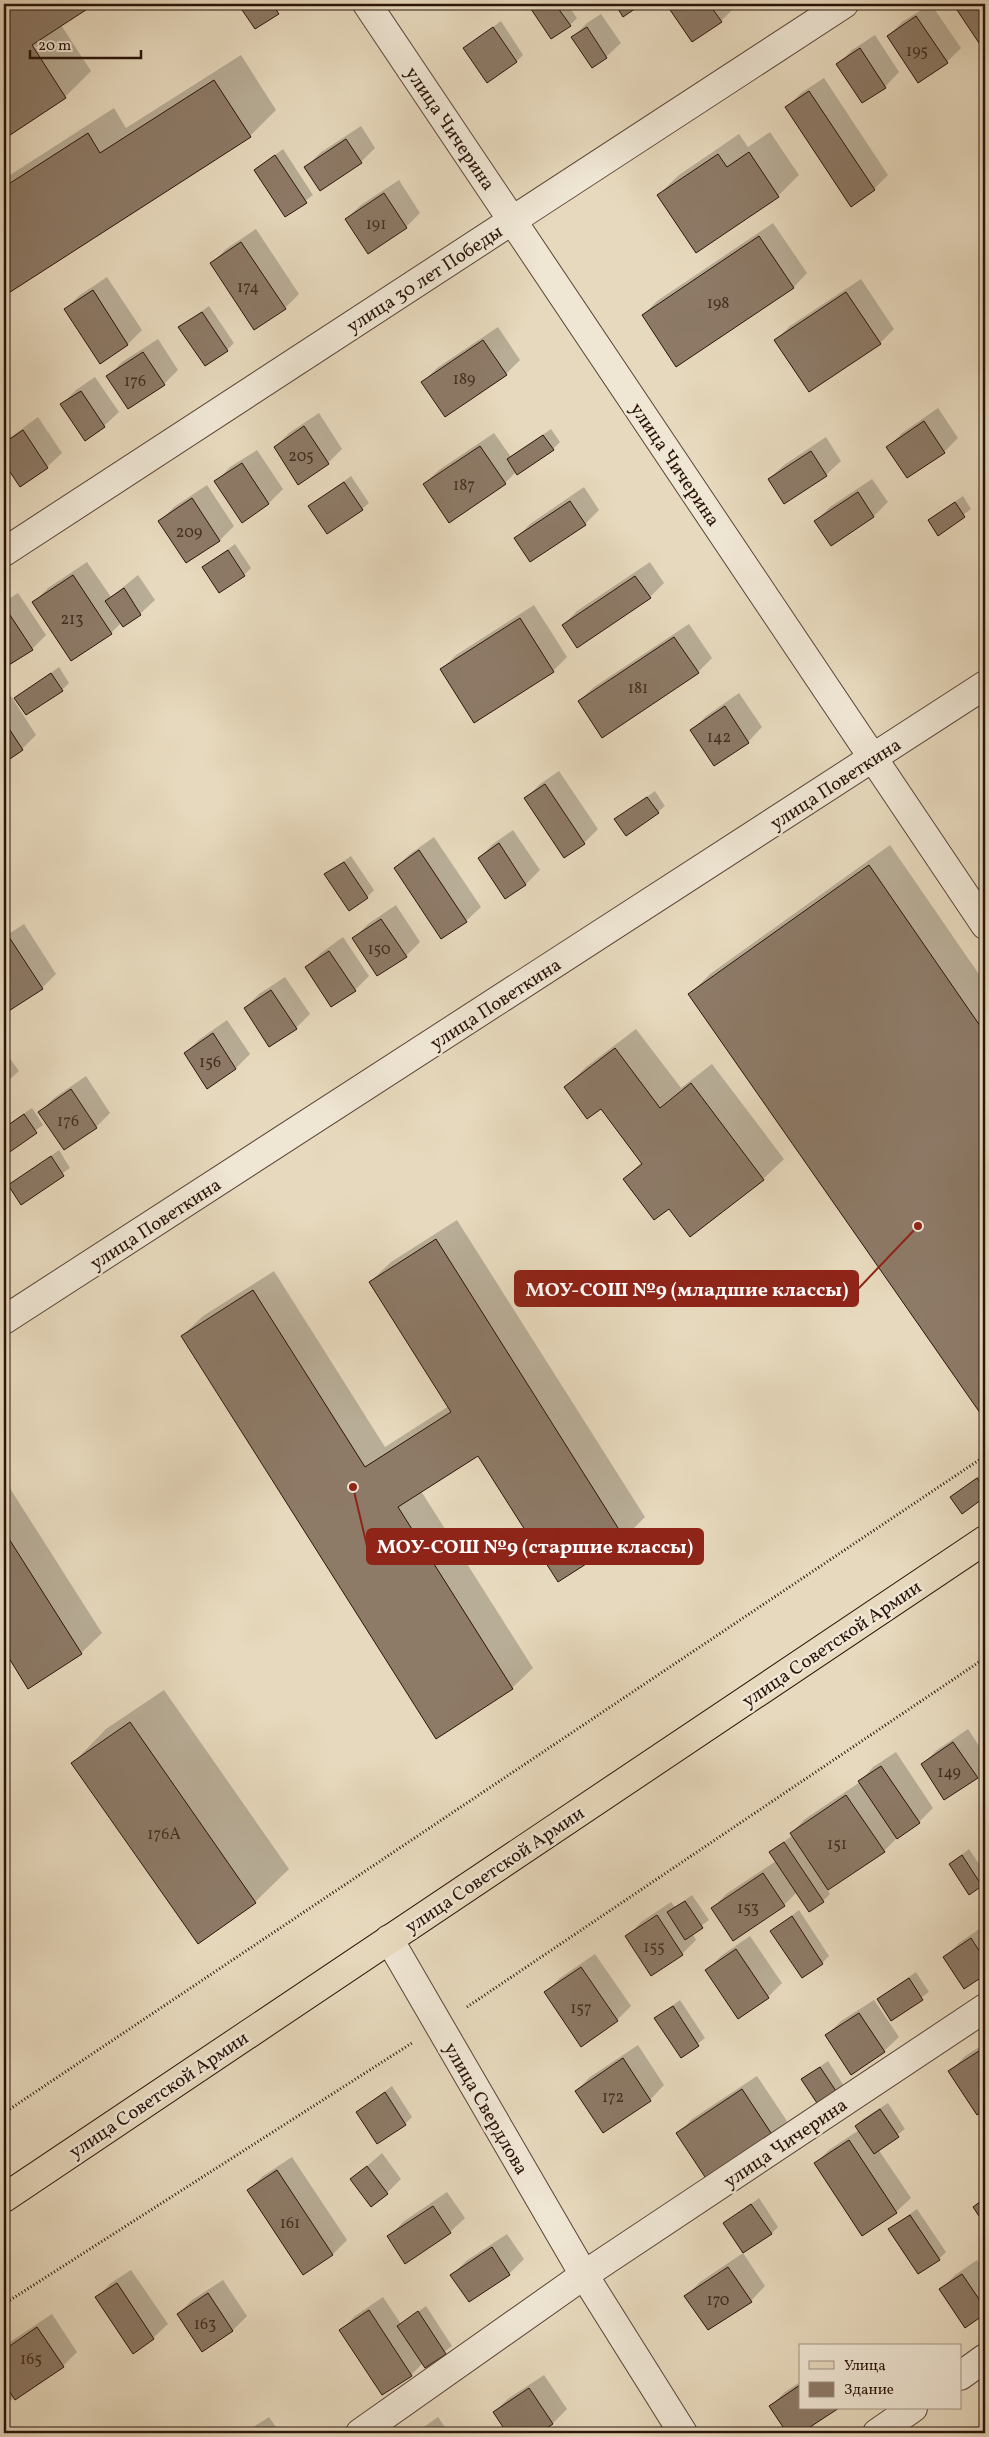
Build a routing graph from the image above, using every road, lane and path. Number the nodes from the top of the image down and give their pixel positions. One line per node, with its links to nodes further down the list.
1 (367, 4): 3 (street, улица Чичерина)
2 (844, 4): 3 (street, улица 30 лет Победы)
3 (513, 220): 4 (street, улица 30 лет Победы); 6 (street, улица Чичерина)
4 (4, 552)
5 (985, 685): 6 (street, улица Поветкина)
6 (873, 759): 7 (street, улица Чичерина); 8 (street, улица Поветкина)
7 (985, 925)
8 (4, 1320)
9 (985, 1456): 15 (path)
10 (985, 1540): 12 (main road, улица Советской Армии)
11 (985, 1658): 14 (path)
12 (389, 1940): 14 (street, улица Свердлова); 16 (main road, улица Советской Армии)
13 (985, 2008): 17 (street, улица Чичерина)
14 (439, 2026): 17 (street, улица Свердлова); 18 (path)
15 (4, 2113)
16 (4, 2198)
17 (584, 2276): 22 (street); 23 (street, улица Свердлова)
18 (4, 2304)
19 (985, 2358): 20 (street)
20 (962, 2375)
21 (910, 2410): 24 (street)
22 (360, 2433)
23 (683, 2433)
24 (877, 2433)

